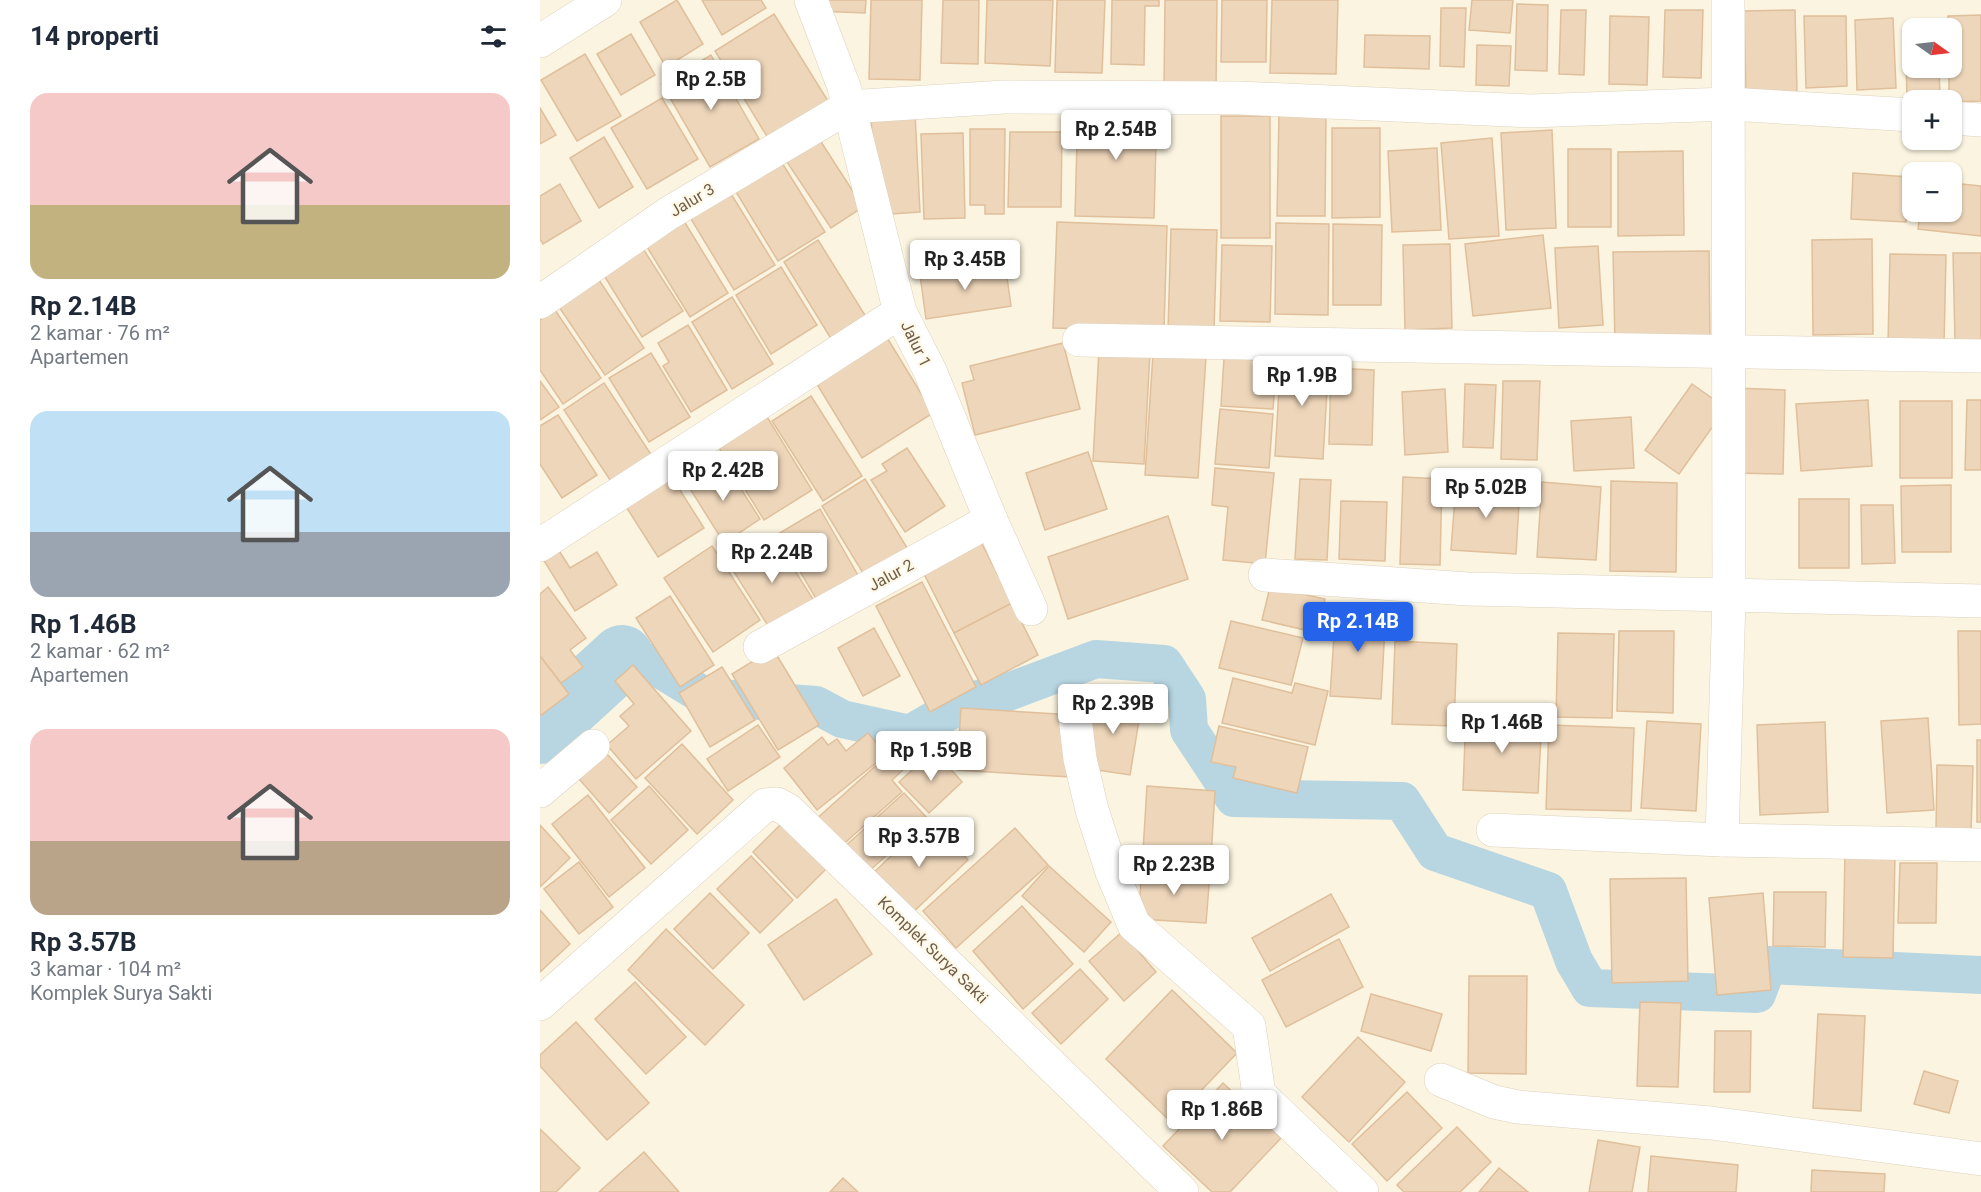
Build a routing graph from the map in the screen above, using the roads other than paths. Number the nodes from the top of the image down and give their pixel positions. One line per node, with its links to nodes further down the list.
1 (605, 0): 4 (street)
2 (811, 0): 6 (street, Jalur 1)
3 (1728, 0): 5 (street)
4 (540, 41)
5 (1729, 104): 6 (street); 7 (street); 13 (street)
6 (848, 107): 10 (street, Jalur 3); 11 (street, Jalur 1)
7 (1902, 114)
8 (1962, 119): 9 (street)
9 (1981, 120)
10 (540, 302)
11 (900, 312): 15 (street, Jalur 1); 16 (street)
12 (1079, 340): 13 (street)
13 (1730, 352): 14 (street); 18 (street)
14 (1981, 356)
15 (991, 520): 20 (street, Jalur 1); 21 (street, Jalur 2)
16 (540, 545)
17 (1265, 575): 18 (street)
18 (1729, 597): 19 (street); 26 (street)
19 (1981, 601)
20 (1031, 609)
21 (759, 647)
22 (1074, 709): 32 (street)
23 (593, 746): 24 (street)
24 (540, 791)
25 (1493, 830): 26 (street)
26 (1722, 840): 27 (street)
27 (1981, 845)
28 (540, 1004): 31 (street, Komplek Surya Sakti)
29 (1441, 1080): 30 (street)
30 (1981, 1159)
31 (1182, 1192)
32 (1362, 1192)

